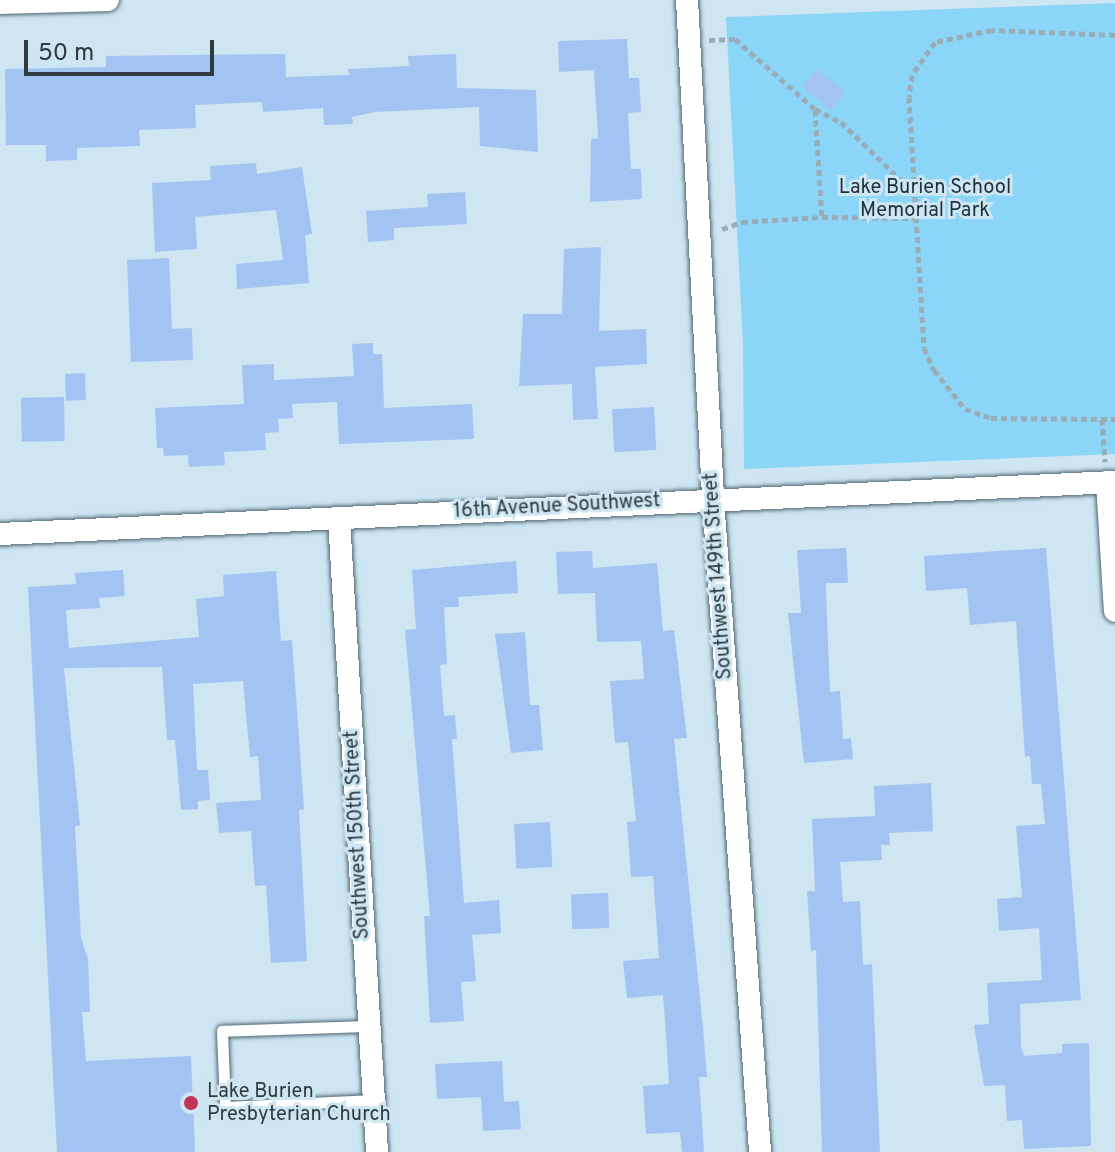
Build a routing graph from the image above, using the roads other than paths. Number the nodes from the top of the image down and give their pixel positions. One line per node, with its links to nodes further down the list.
1 (108, 0): 3 (street)
2 (687, 0): 5 (street, Southwest 149th Street)
3 (0, 3)
4 (1111, 482): 5 (street, 16th Avenue Southwest); 8 (street)
5 (713, 499): 6 (street, 16th Avenue Southwest); 12 (street, Southwest 149th Street)
6 (339, 519): 7 (street, 16th Avenue Southwest); 9 (street, Southwest 150th Street)
7 (0, 534)
8 (1115, 611)
9 (369, 1026): 10 (street, Southwest 150th Street); 10 (lane)
10 (374, 1100): 11 (street, Southwest 150th Street)
11 (377, 1152)
12 (760, 1152)

